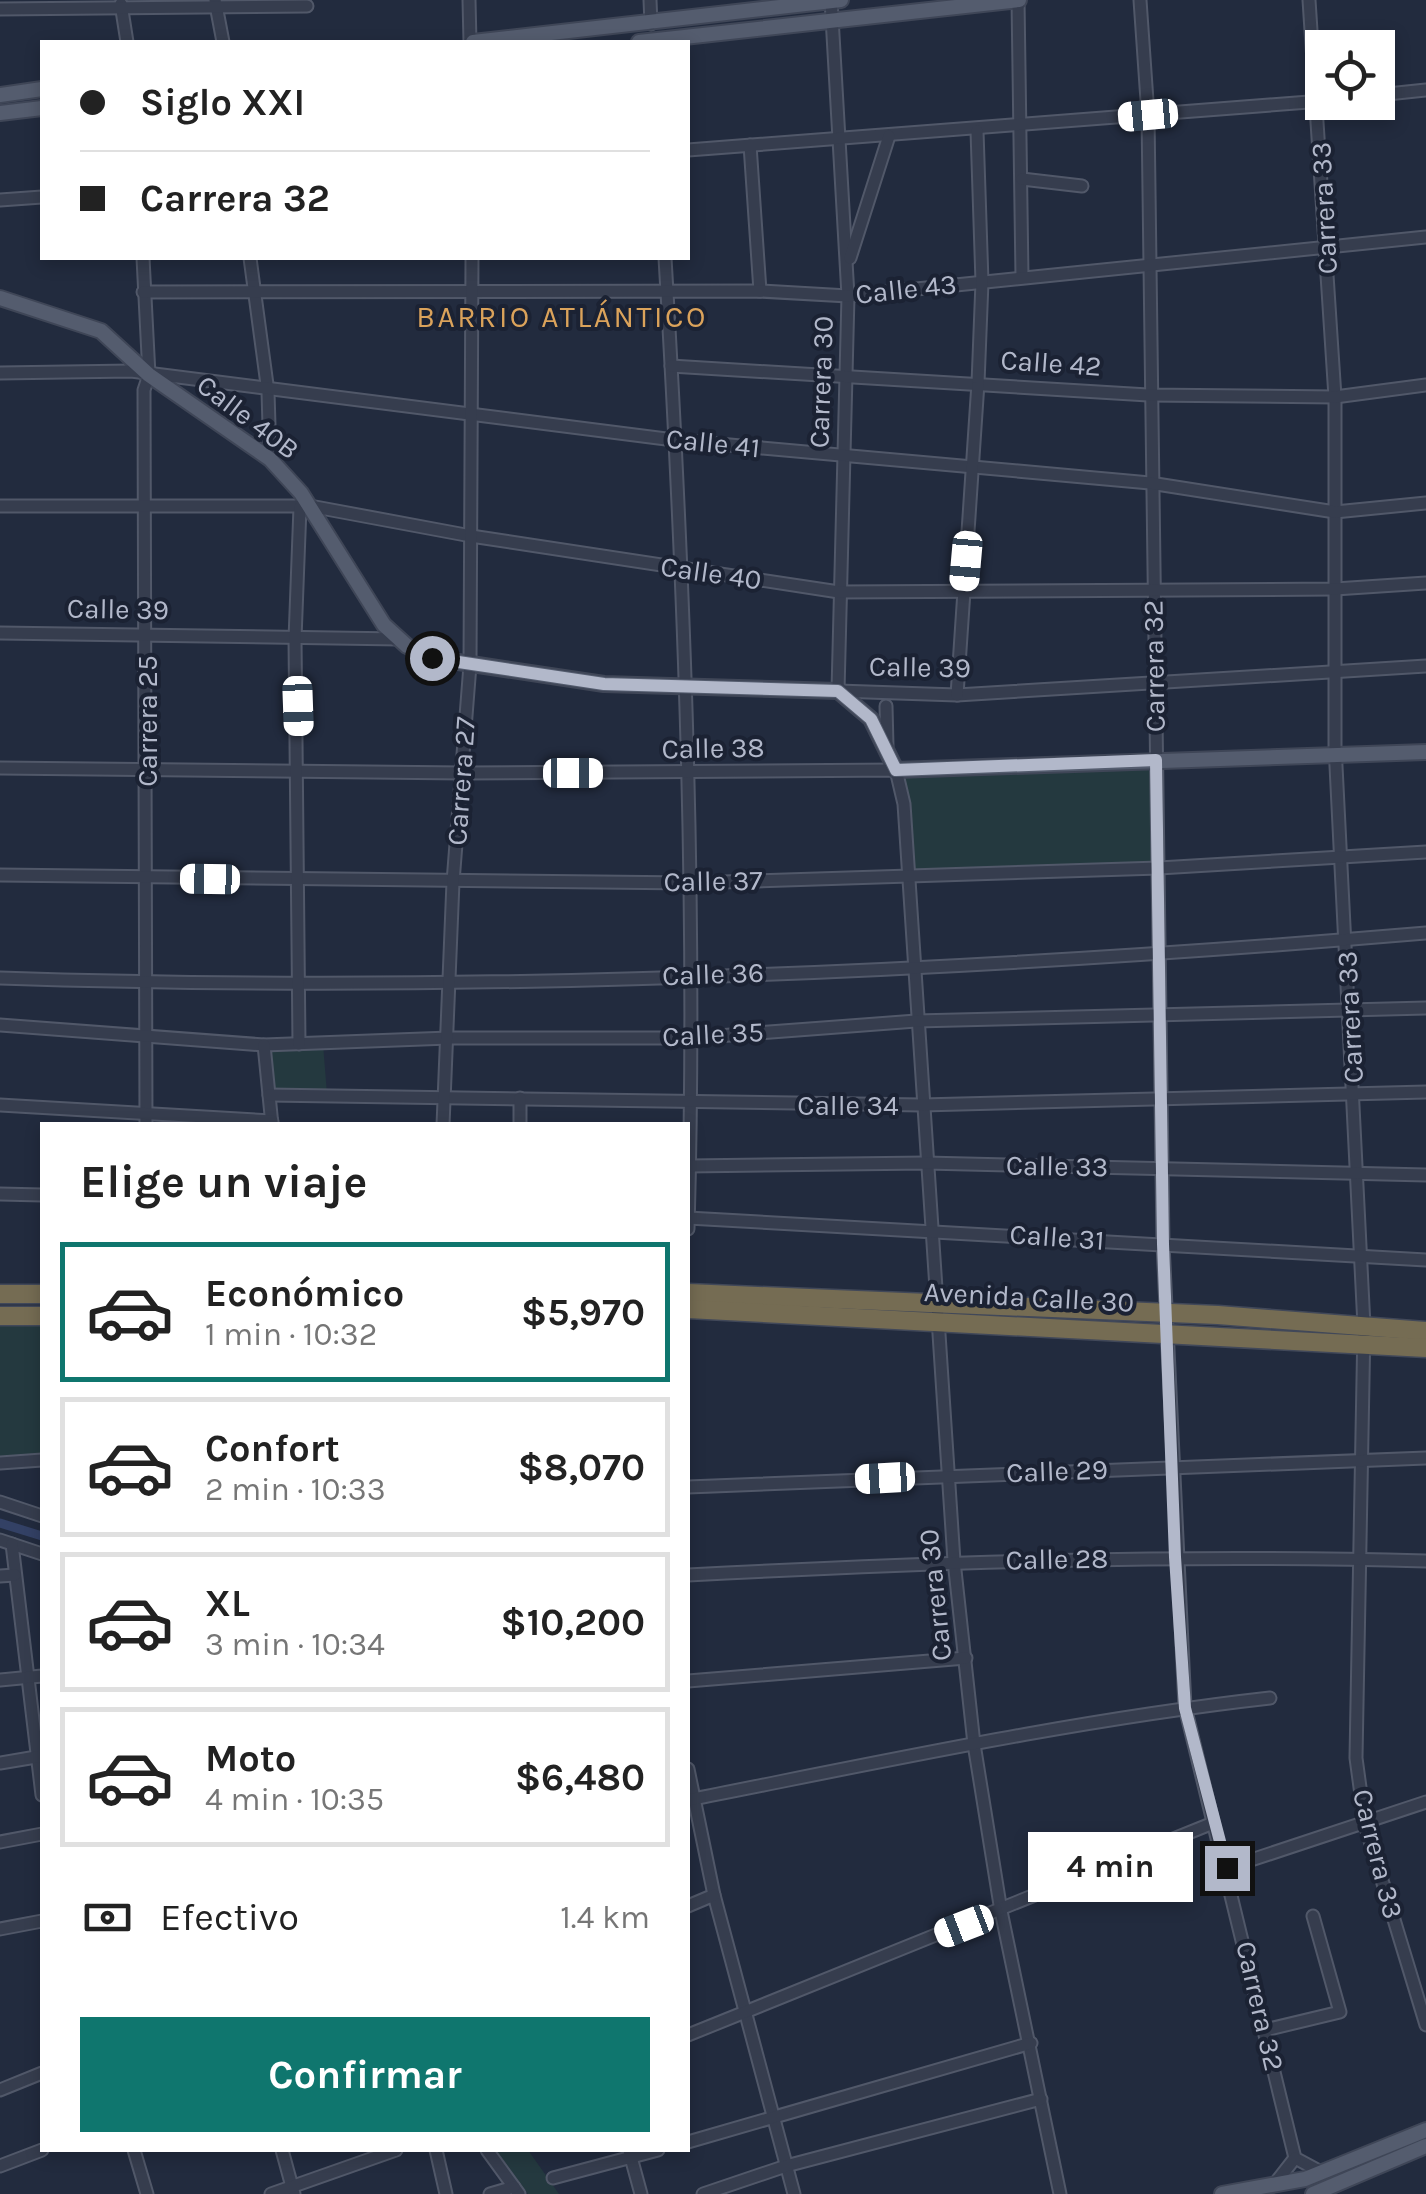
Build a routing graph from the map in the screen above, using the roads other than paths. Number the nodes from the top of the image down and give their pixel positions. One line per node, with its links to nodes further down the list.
1 (469, 0): 17 (street)
2 (650, 0): 13 (street)
3 (831, 0): 4 (main road); 12 (street, Carrera 30); 13 (main road)
4 (841, 0)
5 (1018, 0): 12 (main road); 29 (street)
6 (1140, 0): 27 (street, Carrera 32)
7 (1309, 0): 14 (street, Carrera 33)
8 (121, 4): 9 (street); 11 (street); 15 (street)
9 (216, 4): 10 (street); 16 (street)
10 (307, 6)
11 (0, 9)
12 (833, 19): 19 (main road); 32 (street, Carrera 30)
13 (651, 24): 18 (main road)
14 (1313, 30)
15 (127, 40)
16 (223, 40)
17 (472, 40)
18 (492, 40)
19 (664, 40)
20 (40, 89): 23 (main road)
21 (1426, 90): 22 (street)
22 (1395, 93)
23 (0, 95)
24 (1305, 103): 27 (street)
25 (40, 108): 26 (main road)
26 (0, 113)
27 (1148, 115): 29 (street); 45 (street, Carrera 32)
28 (1322, 120): 40 (street, Carrera 33)
29 (1022, 128): 30 (street); 35 (street)
30 (977, 130): 31 (street); 48 (street)
31 (889, 136): 32 (street); 46 (street)
32 (843, 140): 33 (street); 46 (street, Carrera 30)
33 (750, 145): 34 (street); 49 (street)
34 (690, 150)
35 (1022, 179): 36 (street); 47 (street)
36 (1082, 186)
37 (40, 197): 38 (street)
38 (0, 200)
39 (1426, 237): 40 (street, Calle 43)
40 (1326, 246): 45 (street, Calle 43); 64 (street, Carrera 33)
41 (143, 260): 50 (street, Carrera 25)
42 (250, 260): 51 (street)
43 (472, 260): 52 (street, Carrera 27)
44 (665, 260): 53 (street)
45 (1150, 266): 47 (street, Calle 43); 63 (street, Carrera 32)
46 (847, 267): 54 (street, Carrera 30)
47 (1022, 277): 48 (street, Calle 43)
48 (982, 282): 54 (street, Calle 43); 60 (street)
49 (760, 291): 53 (street, Calle 43); 54 (street, Calle 43)
50 (143, 292): 51 (street, Calle 43); 58 (street, Carrera 25)
51 (254, 292): 52 (street, Calle 43); 62 (street)
52 (472, 292): 53 (street, Calle 43); 65 (street, Carrera 27)
53 (667, 293): 56 (street)
54 (848, 296): 59 (street, Carrera 30)
55 (0, 298): 58 (main road)
56 (672, 366): 59 (street, Calle 42); 66 (street)
57 (0, 374): 58 (street, Calle 41)
58 (149, 375): 62 (street, Calle 41); 68 (main road, Calle 40B); 73 (street, Carrera 25)
59 (847, 377): 60 (street, Calle 42); 67 (street, Carrera 30)
60 (978, 383): 63 (street, Calle 42); 69 (street)
61 (1426, 385): 64 (street, Calle 42)
62 (268, 392): 65 (street, Calle 41); 68 (street)
63 (1148, 395): 64 (street, Calle 42); 70 (street, Carrera 32)
64 (1334, 397): 75 (street, Carrera 33)
65 (472, 415): 66 (street, Calle 41); 76 (street, Carrera 27)
66 (674, 440): 67 (street, Calle 41); 77 (street)
67 (844, 456): 69 (street, Calle 41); 81 (street, Carrera 30)
68 (270, 459): 74 (main road, Calle 40B)
69 (974, 467): 70 (street, Calle 41); 82 (street)
70 (1150, 483): 75 (street, Calle 41); 80 (street, Carrera 32)
71 (1426, 504): 75 (street, Calle 41)
72 (0, 506): 73 (street, Calle 40)
73 (144, 506): 74 (street, Calle 40); 84 (street, Carrera 25)
74 (305, 506): 76 (street, Calle 40); 85 (street); 86 (main road, Calle 40B)
75 (1335, 512): 79 (street, Carrera 33)
76 (471, 536): 77 (street, Calle 40); 87 (street, Carrera 27)
77 (684, 569): 81 (street, Calle 40); 91 (street)
78 (1426, 582): 79 (street, Calle 40)
79 (1335, 589): 80 (street, Calle 40); 89 (street, Carrera 33)
80 (1152, 590): 82 (street, Calle 40); 90 (street, Carrera 32)
81 (839, 592): 82 (street, Calle 40); 92 (street, Carrera 30)
82 (964, 592): 93 (street)
83 (0, 633): 84 (street, Calle 39)
84 (147, 634): 85 (street, Calle 39); 101 (street, Carrera 25)
85 (295, 638): 86 (street, Calle 39); 102 (street)
86 (398, 639): 87 (main road, Calle 39)
87 (470, 665): 91 (main road, Calle 39); 104 (street, Carrera 27)
88 (1426, 666): 89 (street, Calle 39)
89 (1334, 672): 90 (street, Calle 39); 97 (street, Carrera 33)
90 (1152, 682): 93 (street, Calle 39); 98 (street, Carrera 32)
91 (684, 687): 92 (main road, Calle 39); 103 (street)
92 (838, 691): 93 (street, Calle 39); 95 (main road, Carrera 30)
93 (957, 694)
94 (886, 706): 95 (street, Carrera 30)
95 (887, 746): 100 (main road, Carrera 30)
96 (1426, 752): 97 (main road, Calle 38)
97 (1336, 756): 98 (main road, Calle 38); 106 (street, Carrera 33)
98 (1156, 760): 100 (main road, Calle 38); 107 (street, Carrera 32)
99 (0, 768): 101 (street, Calle 38)
100 (896, 770): 103 (street, Calle 38); 109 (street, Carrera 30)
101 (147, 771): 102 (street, Calle 38); 110 (street, Carrera 25)
102 (300, 773): 104 (street, Calle 38); 111 (street)
103 (686, 773): 104 (street, Calle 38); 113 (street)
104 (463, 774): 112 (street, Carrera 27)
105 (1426, 852): 106 (street, Calle 37)
106 (1341, 859): 107 (street, Calle 37); 115 (street, Carrera 33)
107 (1159, 868): 109 (street, Calle 37); 116 (street, Carrera 32)
108 (0, 874): 110 (street, Calle 37)
109 (906, 876): 113 (street, Calle 37); 117 (street, Carrera 30)
110 (147, 878): 111 (street, Calle 37); 121 (street, Carrera 25)
111 (300, 880): 112 (street, Calle 37); 122 (street)
112 (454, 882): 113 (street, Calle 37); 120 (street, Carrera 27)
113 (690, 883): 118 (street)
114 (1426, 934): 115 (street, Calle 36)
115 (1346, 940): 116 (street, Calle 36); 124 (street, Carrera 33)
116 (1160, 953): 117 (street, Calle 36); 125 (street, Carrera 32)
117 (912, 965): 118 (street, Calle 36); 126 (street, Carrera 30)
118 (692, 975): 120 (street, Calle 36); 130 (street)
119 (0, 978): 121 (street, Calle 36)
120 (451, 982): 122 (street, Calle 36); 129 (street, Carrera 27)
121 (146, 983): 122 (street, Calle 36); 128 (street, Carrera 25)
122 (299, 983): 131 (street)
123 (1426, 1008): 124 (street, Calle 35)
124 (1350, 1011): 125 (street, Calle 35); 136 (street, Carrera 33)
125 (1160, 1012): 126 (street, Calle 35); 138 (street, Carrera 32)
126 (916, 1021): 130 (street, Calle 35); 141 (street, Carrera 30)
127 (0, 1025): 128 (street, Calle 35)
128 (146, 1038): 132 (street, Calle 35); 142 (street, Carrera 25)
129 (449, 1038): 130 (street, Calle 35); 131 (street, Calle 35); 135 (street, Carrera 27)
130 (691, 1038): 139 (street)
131 (299, 1044): 132 (street, Calle 35)
132 (264, 1046): 134 (street)
133 (1426, 1092): 136 (street, Calle 34)
134 (269, 1094): 135 (street, Calle 34); 144 (street)
135 (445, 1095): 137 (street, Calle 34); 145 (street, Carrera 27)
136 (1354, 1097): 138 (street, Calle 34); 151 (street, Carrera 33)
137 (520, 1098): 139 (street, Calle 34); 146 (street)
138 (1160, 1102): 141 (street, Calle 34); 150 (street, Carrera 32)
139 (690, 1104): 141 (street, Calle 34); 147 (street)
140 (0, 1105): 142 (street)
141 (922, 1105): 148 (street, Carrera 30)
142 (146, 1119): 143 (street)
143 (240, 1122)
144 (272, 1122)
145 (443, 1122)
146 (520, 1122)
147 (689, 1122)
148 (926, 1163): 149 (street, Calle 33); 150 (street, Calle 33); 156 (street, Carrera 30)
149 (690, 1166)
150 (1162, 1169): 151 (street, Calle 33); 157 (street, Carrera 32)
151 (1358, 1174): 152 (street, Calle 33); 158 (street, Carrera 33)
152 (1426, 1175)
153 (0, 1194): 154 (street)
154 (40, 1195)
155 (690, 1218): 156 (street, Calle 31)
156 (930, 1230): 157 (street, Calle 31); 164 (street, Carrera 30)
157 (1163, 1244): 158 (street, Calle 31); 167 (street, Carrera 32)
158 (1362, 1257): 159 (street, Calle 31); 169 (street, Carrera 33)
159 (1426, 1260)
160 (690, 1293): 164 (highway, Avenida Calle 30)
161 (0, 1294): 162 (highway)
162 (40, 1294)
163 (690, 1309): 164 (highway, Avenida Calle 30)
164 (936, 1311): 167 (highway, Avenida Calle 30); 176 (street, Carrera 30)
165 (0, 1316): 166 (highway)
166 (40, 1316)
167 (1167, 1323): 169 (highway, Avenida Calle 30); 175 (street, Carrera 32)
168 (1426, 1331): 169 (highway, Avenida Calle 30)
169 (1364, 1335): 170 (highway, Avenida Calle 30); 171 (street, Carrera 33)
170 (1426, 1348)
171 (1361, 1458): 172 (street, Calle 29); 175 (street, Calle 29); 183 (street, Carrera 33)
172 (1426, 1458)
173 (40, 1460): 174 (street)
174 (0, 1463)
175 (1170, 1466): 176 (street, Calle 29); 182 (street, Carrera 32)
176 (949, 1476): 177 (street, Calle 29); 184 (street, Carrera 30)
177 (690, 1487)
178 (0, 1502): 179 (street)
179 (40, 1515)
180 (6, 1542): 181 (street); 186 (street)
181 (40, 1553)
182 (1175, 1557): 183 (street, Calle 28); 184 (street, Calle 28); 195 (street, Carrera 32)
183 (1359, 1559): 185 (street, Calle 28); 203 (street, Carrera 33)
184 (954, 1561): 187 (street, Calle 28); 189 (street, Carrera 30)
185 (1426, 1561)
186 (15, 1575): 188 (street); 190 (street)
187 (690, 1575)
188 (0, 1576)
189 (966, 1658): 193 (street); 196 (street, Carrera 30)
190 (26, 1676): 191 (street); 192 (street); 197 (street)
191 (40, 1676)
192 (0, 1680)
193 (690, 1682)
194 (1270, 1698): 195 (street)
195 (1185, 1708): 196 (street); 202 (street, Carrera 32)
196 (974, 1744): 199 (street); 209 (street, Carrera 30)
197 (40, 1756): 198 (street)
198 (0, 1763)
199 (690, 1799)
200 (1426, 1802): 203 (street)
201 (690, 1803): 207 (street)
202 (1213, 1823): 206 (street, Carrera 32); 209 (street)
203 (1365, 1824): 206 (street); 214 (street, Carrera 33)
204 (40, 1834): 205 (street)
205 (0, 1842)
206 (1227, 1868): 215 (street, Carrera 32)
207 (714, 1896): 208 (street); 213 (street)
208 (690, 1905)
209 (1001, 1912): 213 (street); 217 (street, Carrera 30)
210 (1313, 1916): 215 (street)
211 (40, 1921): 212 (street)
212 (0, 1929)
213 (745, 2011): 216 (street); 221 (street)
214 (1426, 2025)
215 (1266, 2030): 232 (street, Carrera 32)
216 (690, 2034)
217 (1031, 2044): 220 (street, Carrera 30); 221 (street)
218 (40, 2074): 219 (street)
219 (0, 2090)
220 (1041, 2099): 234 (street); 248 (street, Carrera 30)
221 (774, 2118): 223 (street); 234 (street)
222 (1426, 2130): 235 (main road)
223 (690, 2141)
224 (1426, 2146): 240 (main road)
225 (40, 2151): 233 (street)
226 (135, 2152): 241 (street)
227 (283, 2152): 238 (street)
228 (391, 2152): 238 (street)
229 (436, 2152): 243 (street)
230 (489, 2152): 239 (street)
231 (630, 2154): 236 (street); 245 (street)
232 (1295, 2158): 235 (street); 237 (street)
233 (0, 2166)
234 (786, 2166): 246 (street); 247 (street)
235 (1323, 2173): 237 (main road)
236 (553, 2178)
237 (1273, 2186): 249 (main road)
238 (293, 2190): 242 (street)
239 (516, 2190): 244 (street)
240 (1322, 2192)
241 (147, 2194)
242 (271, 2194)
243 (446, 2194)
244 (490, 2194)
245 (641, 2194)
246 (703, 2194)
247 (794, 2194)
248 (1060, 2194)
249 (1222, 2194)

